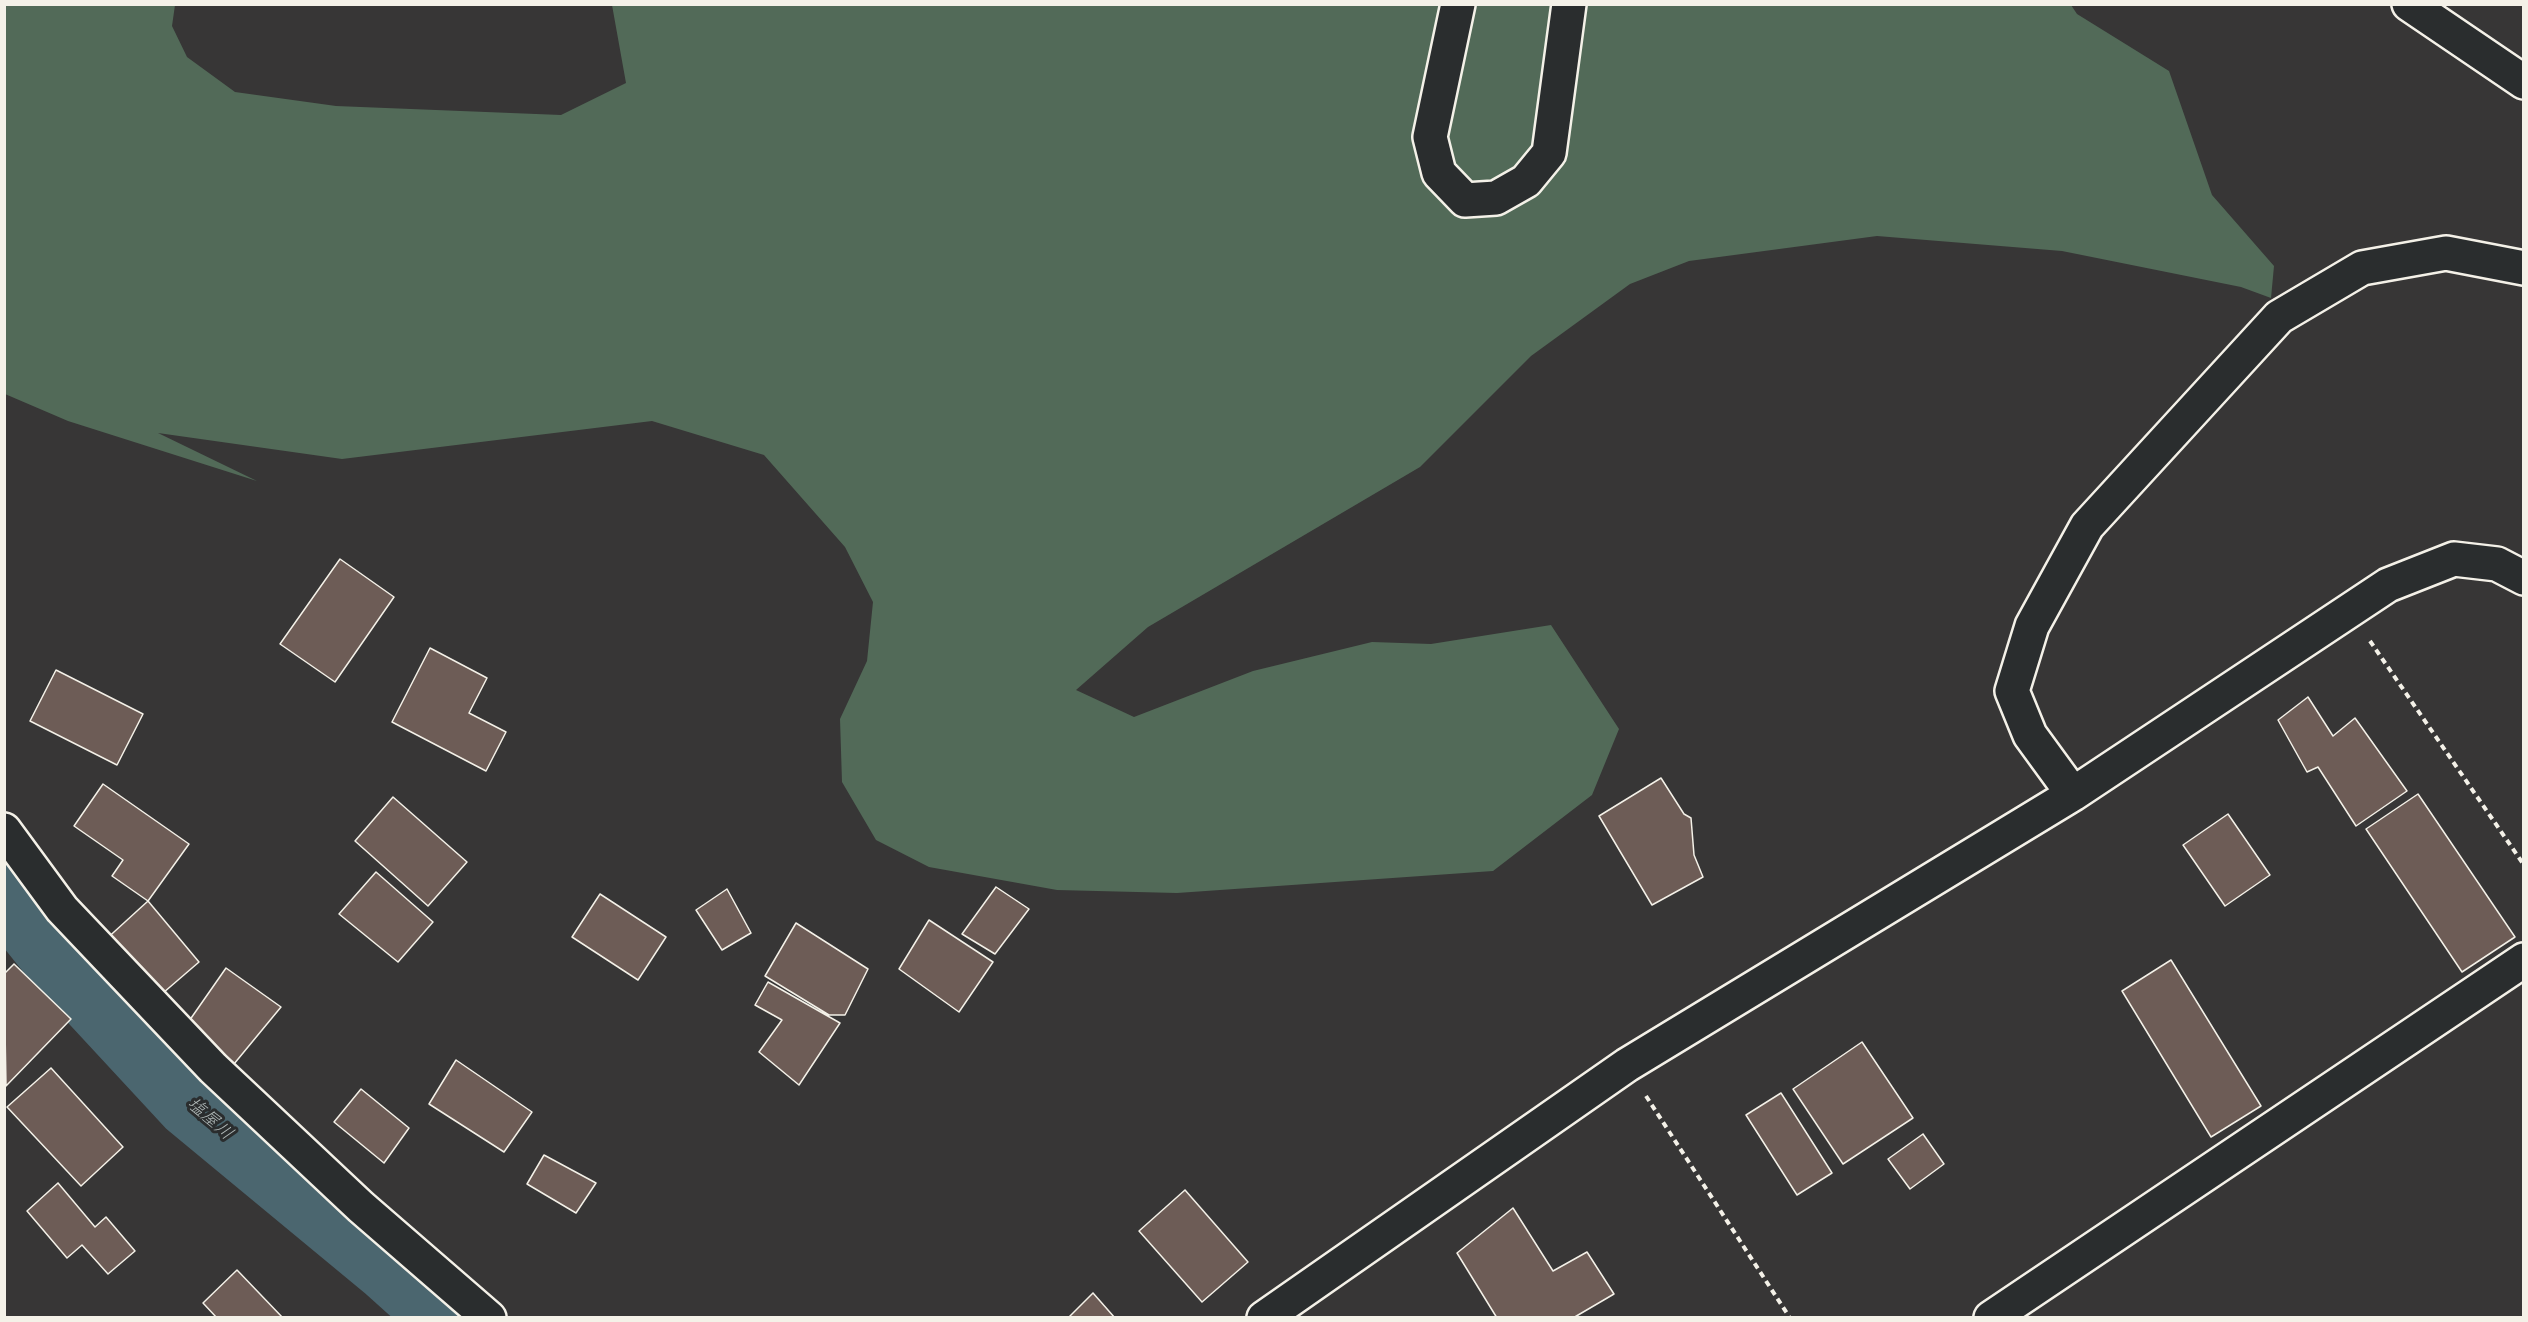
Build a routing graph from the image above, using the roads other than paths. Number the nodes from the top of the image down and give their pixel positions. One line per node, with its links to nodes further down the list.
1 (1458, 4): 2 (street)
2 (1569, 4)
3 (2409, 4): 4 (street)
4 (2523, 82)
5 (2523, 268): 7 (street)
6 (2523, 578): 7 (street)
7 (2073, 794): 11 (street)
8 (4, 830): 10 (street)
9 (2523, 960): 12 (street)
10 (489, 1317)
11 (1264, 1317)
12 (1991, 1317)

